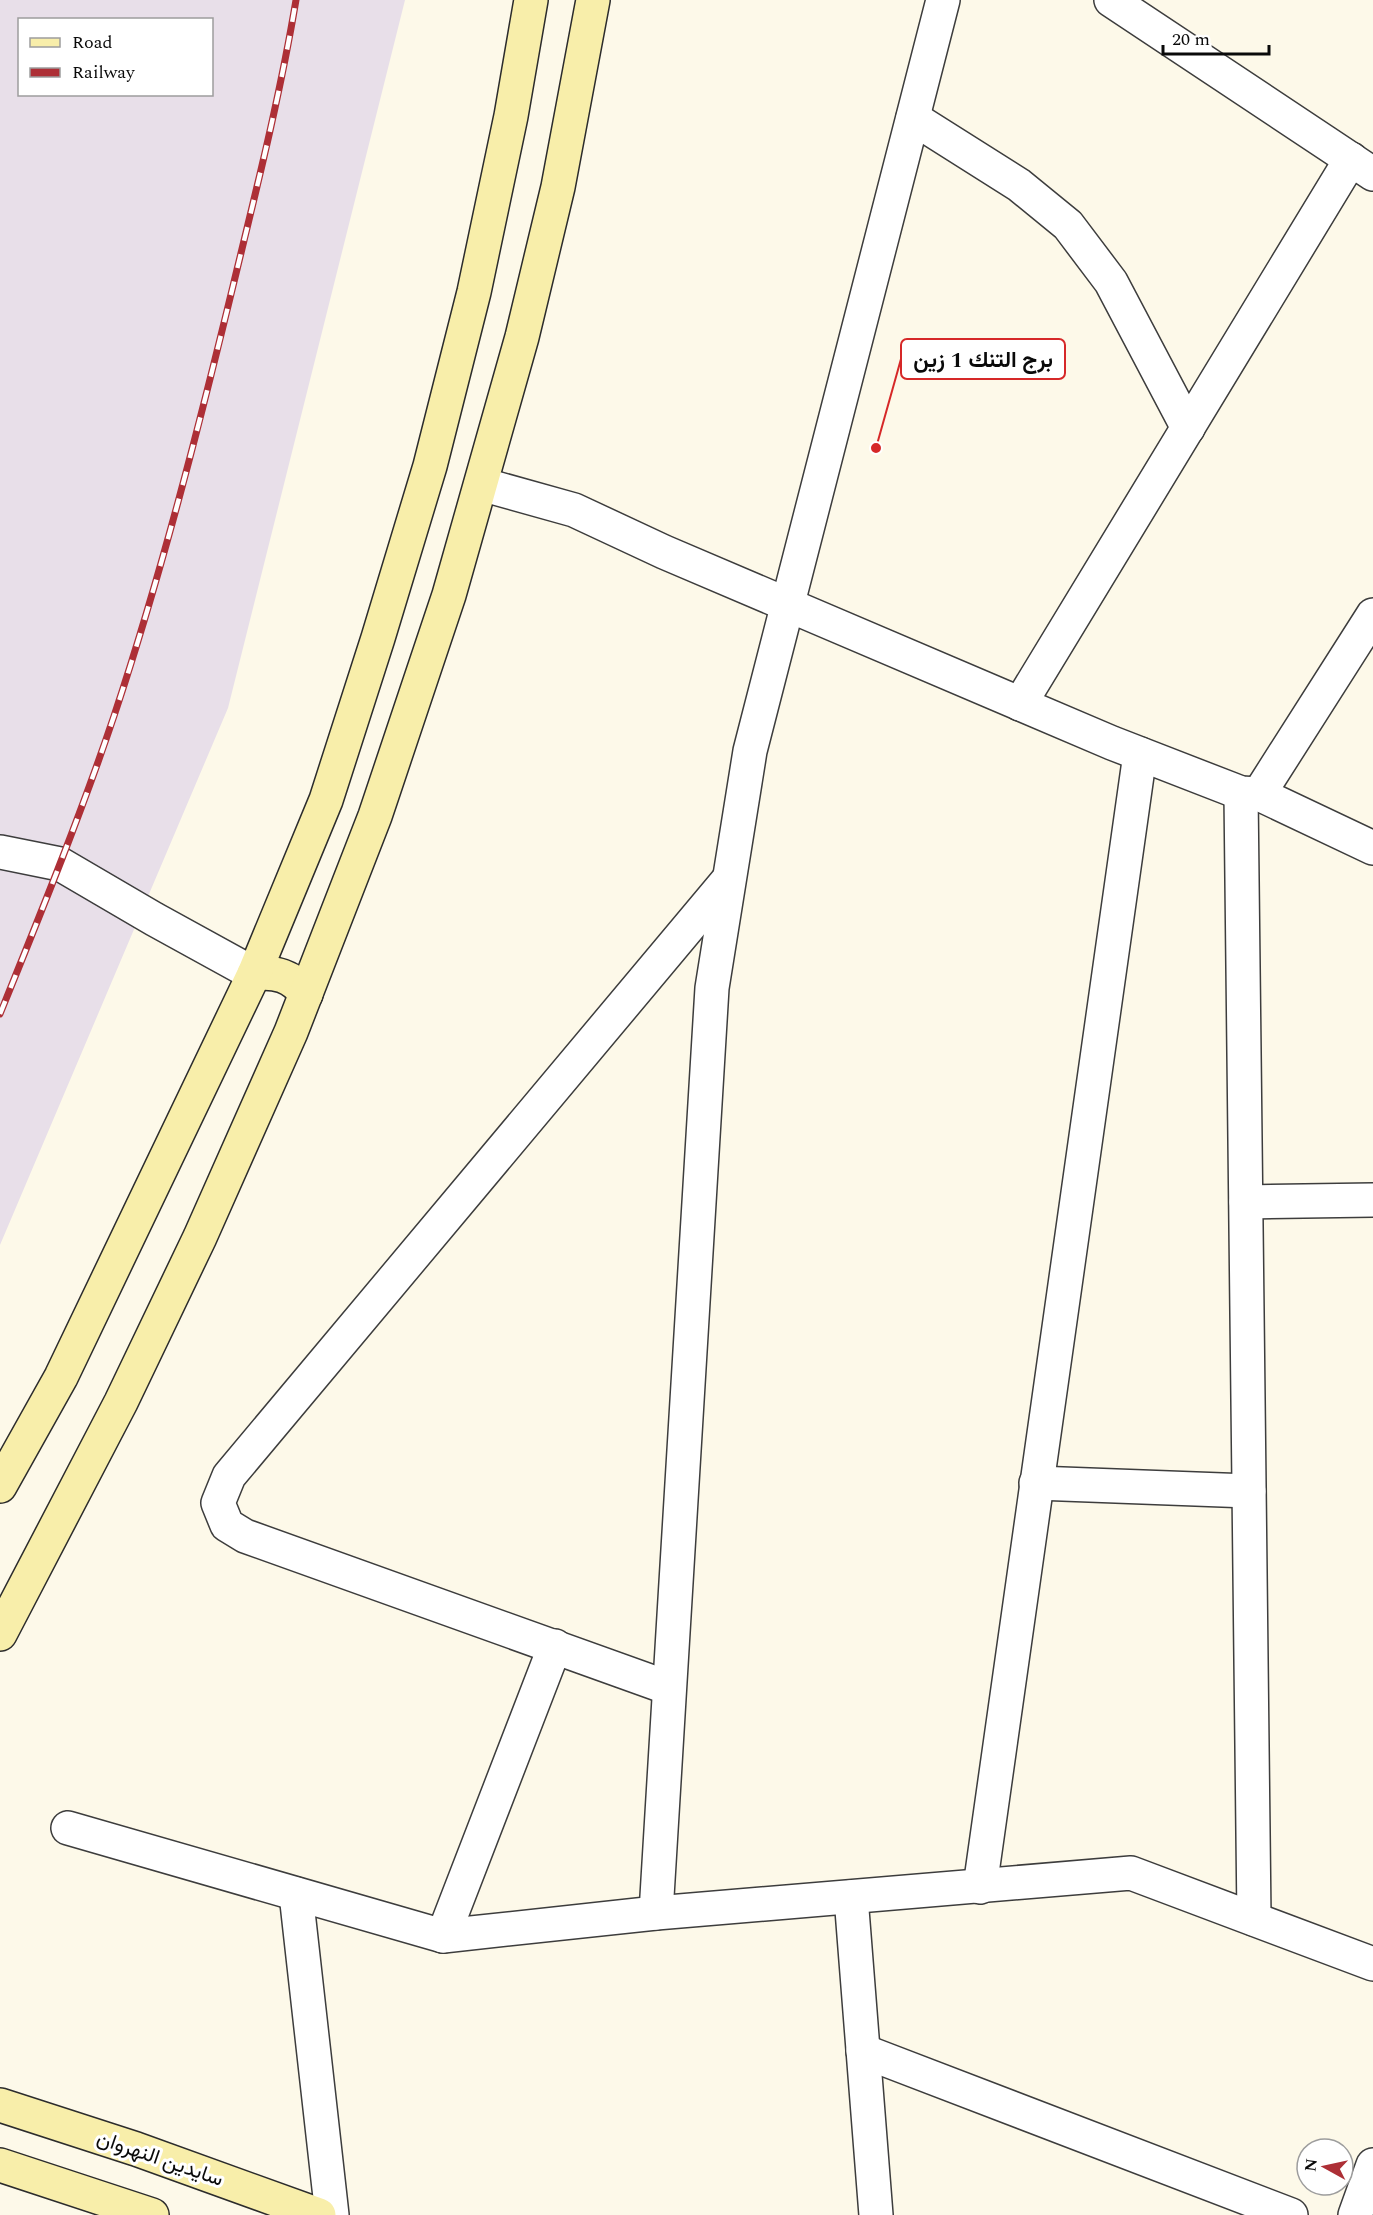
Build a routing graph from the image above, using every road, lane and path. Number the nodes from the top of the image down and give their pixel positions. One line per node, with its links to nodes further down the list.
1 (531, 0): 16 (main road)
2 (593, 0): 8 (main road)
3 (943, 0): 5 (street)
4 (1111, 0): 6 (street)
5 (913, 118): 7 (street); 9 (street)
6 (1362, 166): 7 (street)
7 (1188, 428): 11 (street)
8 (481, 484): 9 (street); 18 (main road)
9 (789, 605): 11 (street); 17 (street)
10 (1373, 615): 13 (street)
11 (1020, 704): 12 (street)
12 (1140, 754): 13 (street); 23 (street)
13 (1250, 793): 14 (street); 22 (street)
14 (1373, 848)
15 (0, 852): 19 (street)
16 (298, 870): 18 (main road); 19 (main road)
17 (729, 879): 27 (street); 28 (street)
18 (348, 885): 20 (main road)
19 (254, 974): 20 (main road); 24 (main road)
20 (306, 994): 26 (main road)
21 (1373, 1200): 22 (street)
22 (1246, 1202): 25 (street)
23 (1036, 1483): 25 (street); 30 (street)
24 (0, 1486)
25 (1249, 1491): 34 (street)
26 (0, 1634)
27 (555, 1647): 28 (street); 35 (street)
28 (669, 1688): 33 (street)
29 (68, 1828): 31 (street)
30 (980, 1887): 32 (street); 34 (street)
31 (296, 1894): 35 (street); 43 (street)
32 (851, 1897): 33 (street); 37 (street)
33 (656, 1913): 35 (street)
34 (1254, 1919): 36 (street)
35 (443, 1936)
36 (1373, 1964)
37 (862, 2051): 44 (street); 45 (street)
38 (0, 2105): 42 (main road, سايدين النهروان)
39 (0, 2165): 41 (main road)
40 (1373, 2165): 46 (street)
41 (152, 2215)
42 (319, 2215)
43 (332, 2215)
44 (876, 2215)
45 (1291, 2215)
46 (1355, 2215)

